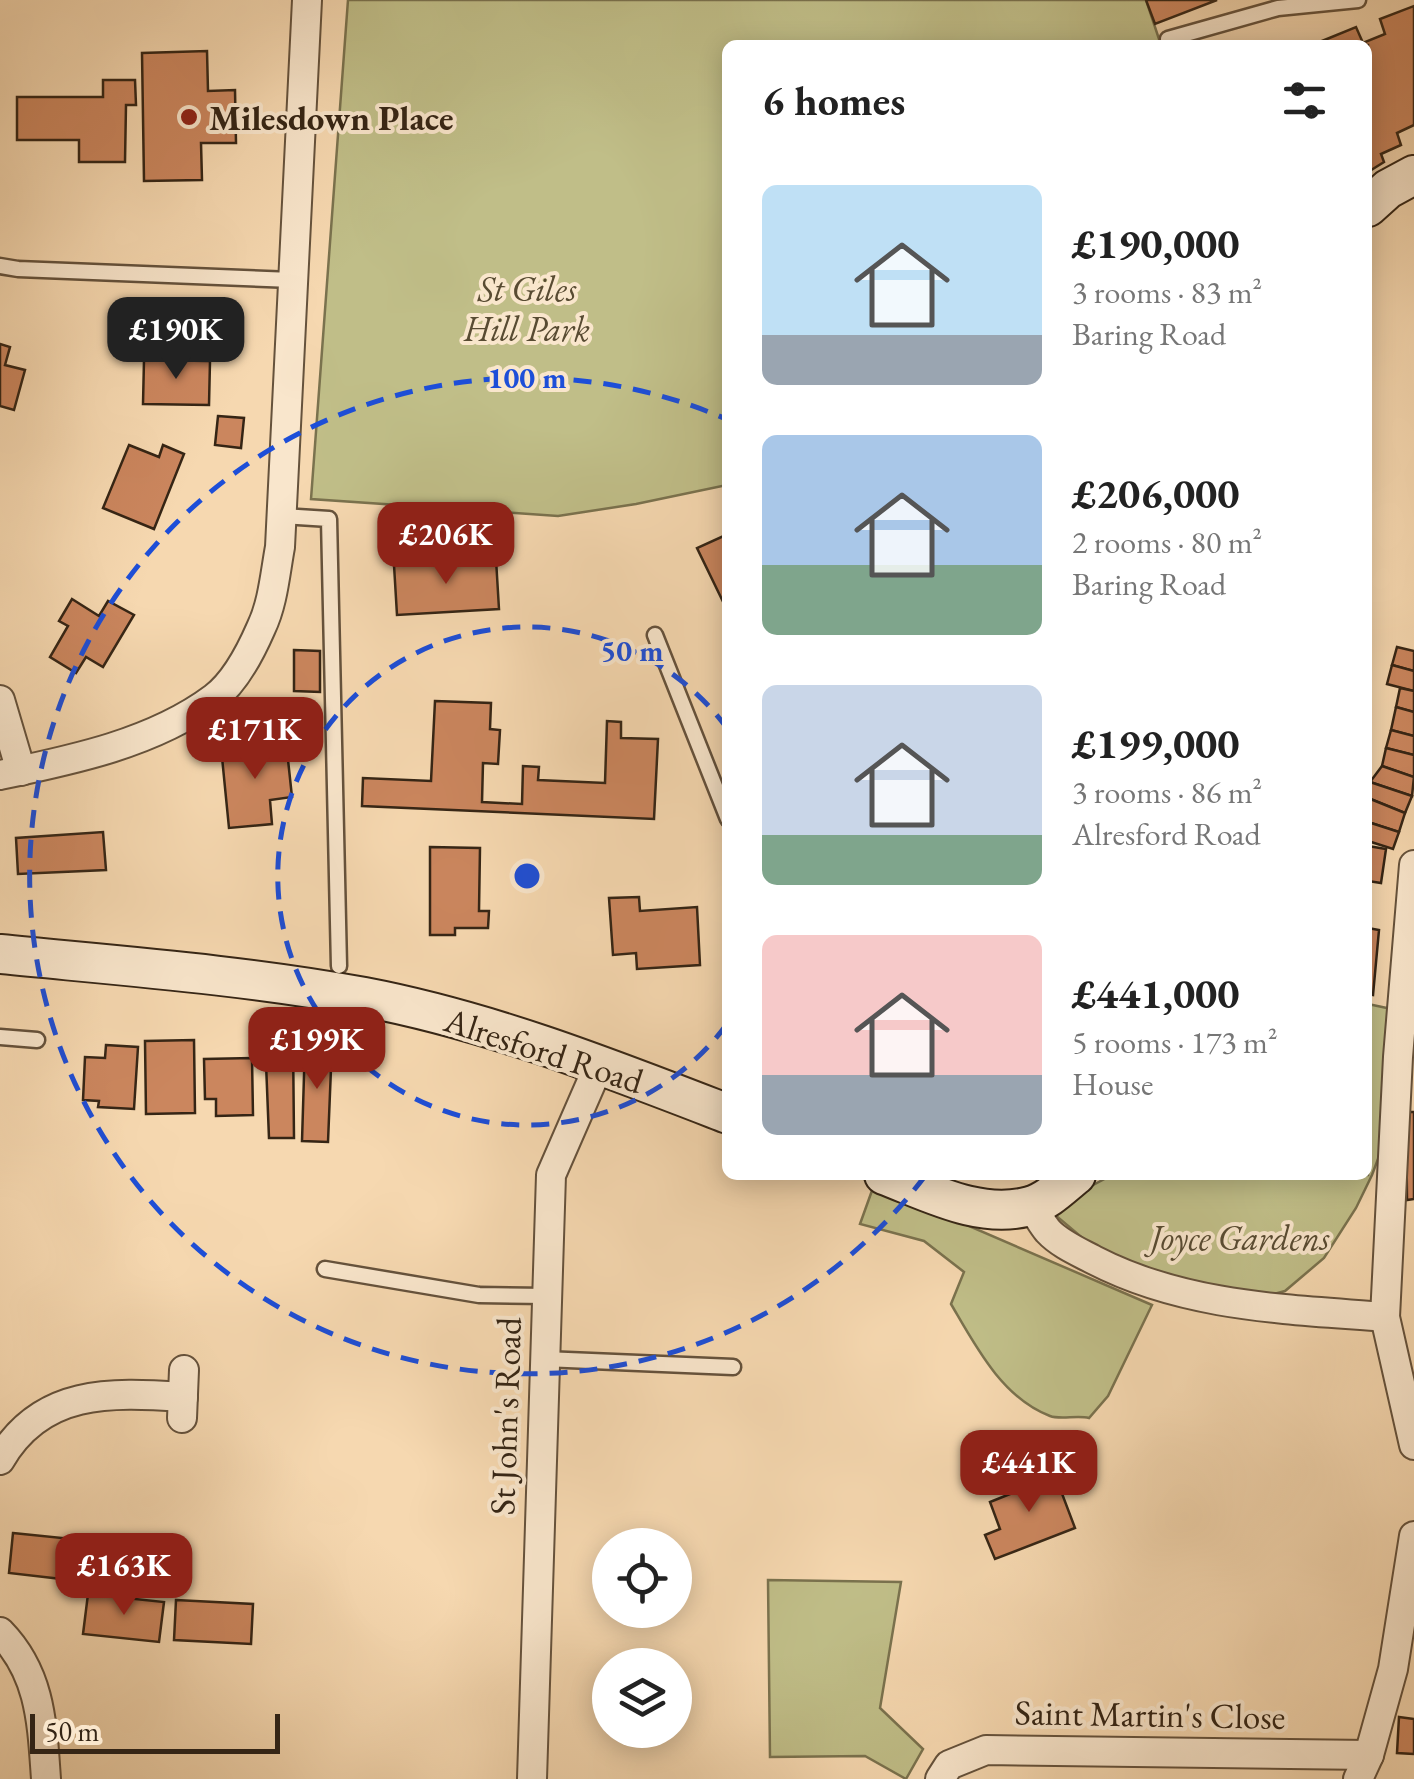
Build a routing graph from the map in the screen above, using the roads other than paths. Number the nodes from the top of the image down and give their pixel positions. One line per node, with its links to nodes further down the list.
1 (307, 0): 7 (street)
2 (1355, 0): 3 (lane)
3 (1168, 39)
4 (1414, 174): 5 (main road)
5 (1372, 203)
6 (0, 266): 7 (lane)
7 (292, 280): 8 (street)
8 (282, 516): 11 (street); 15 (lane)
9 (655, 635): 12 (lane)
10 (0, 700): 11 (street)
11 (10, 773)
12 (722, 804)
13 (1414, 865): 25 (street)
14 (0, 954): 18 (main road, Alresford Road)
15 (339, 966)
16 (0, 1037): 17 (lane)
17 (37, 1040)
18 (599, 1064): 19 (main road, Alresford Road); 24 (street, St John's Road)
19 (722, 1112)
20 (902, 1180): 22 (main road)
21 (1070, 1180): 22 (main road)
22 (1031, 1206): 25 (street)
23 (325, 1269): 24 (lane)
24 (546, 1296): 27 (street, St John's Road)
25 (1385, 1317): 26 (street)
26 (1403, 1355): 31 (street)
27 (543, 1359): 28 (lane); 36 (street, St John's Road)
28 (733, 1367)
29 (183, 1395): 30 (street)
30 (5, 1441)
31 (1414, 1445)
32 (1414, 1536): 34 (street)
33 (0, 1632): 35 (street)
34 (1363, 1767): 37 (street, Saint Martin's Close)
35 (46, 1779)
36 (532, 1779)
37 (940, 1779)

